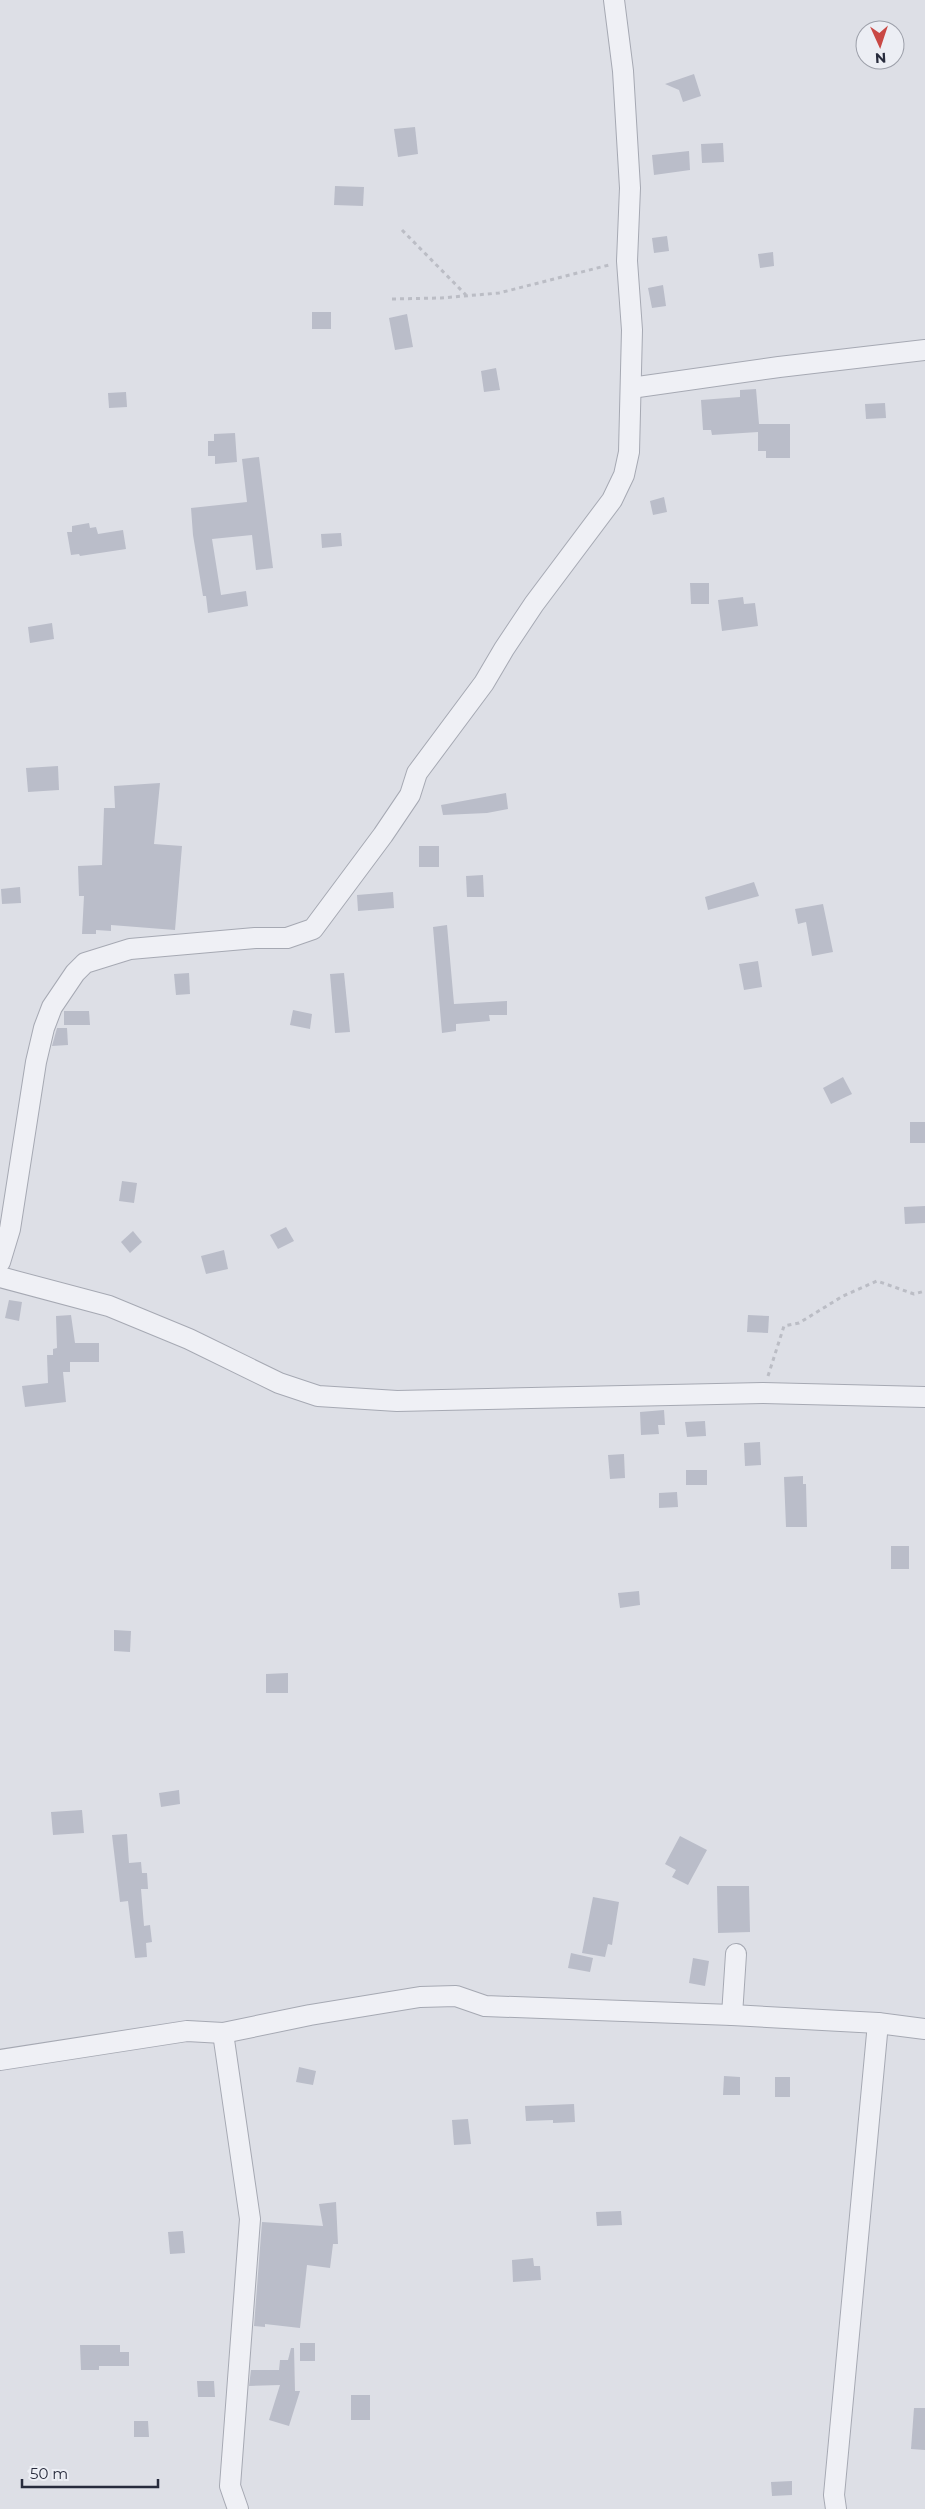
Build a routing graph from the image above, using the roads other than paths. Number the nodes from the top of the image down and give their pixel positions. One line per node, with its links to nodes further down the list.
1 (614, 0): 3 (street)
2 (925, 350): 3 (street)
3 (631, 388): 4 (street)
4 (0, 1262)
5 (0, 1277): 6 (street)
6 (925, 1397)
7 (736, 1954): 8 (street)
8 (732, 2015): 9 (street); 11 (street)
9 (878, 2023): 10 (street); 14 (street)
10 (925, 2029)
11 (223, 2033): 12 (street); 13 (street)
12 (0, 2060)
13 (238, 2509)
14 (836, 2509)

